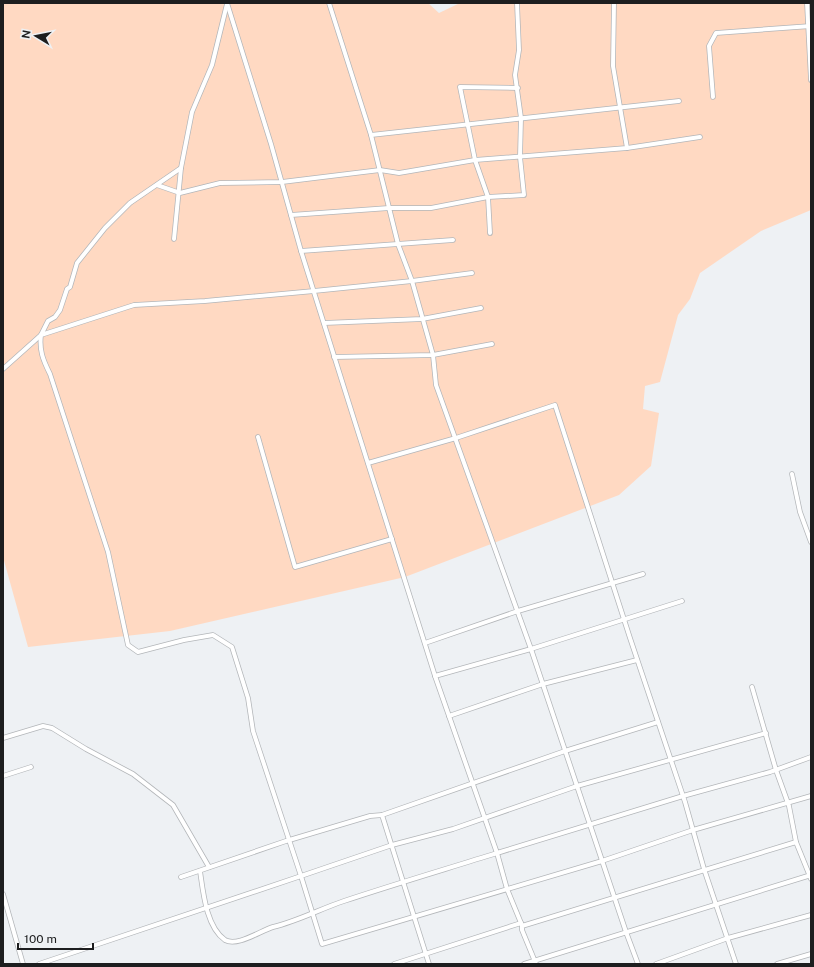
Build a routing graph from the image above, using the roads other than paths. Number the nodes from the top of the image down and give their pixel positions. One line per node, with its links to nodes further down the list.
1 (328, 3): 14 (street)
2 (517, 3): 8 (street)
3 (614, 3): 11 (street)
4 (807, 3): 6 (street)
5 (227, 4): 19 (street); 21 (street)
6 (810, 26): 7 (street); 9 (street)
7 (811, 80)
8 (518, 88): 12 (street); 13 (street)
9 (713, 96)
10 (679, 101): 11 (street)
11 (620, 109): 12 (street); 16 (street)
12 (521, 118): 13 (street); 17 (street)
13 (468, 126): 14 (street); 18 (street)
14 (371, 135): 20 (street)
15 (700, 137): 16 (street)
16 (627, 148): 17 (street)
17 (520, 157): 18 (street); 24 (street)
18 (475, 160): 20 (street); 24 (street)
19 (181, 168): 22 (street); 23 (street)
20 (380, 170): 21 (street); 25 (street)
21 (282, 182): 23 (street); 26 (street)
22 (157, 185): 23 (street); 38 (street)
23 (180, 193): 28 (street)
24 (488, 197): 25 (street); 27 (street)
25 (389, 208): 26 (street); 30 (street)
26 (291, 215): 31 (street)
27 (490, 233)
28 (174, 239)
29 (454, 240): 30 (street)
30 (398, 244): 31 (street); 33 (street)
31 (301, 251): 34 (street)
32 (472, 273): 33 (street)
33 (412, 282): 34 (street); 36 (street)
34 (314, 291): 37 (street); 38 (street)
35 (481, 308): 36 (street)
36 (422, 319): 37 (street); 40 (street)
37 (324, 323): 41 (street)
38 (41, 335): 42 (street); 79 (street)
39 (492, 344): 40 (street)
40 (433, 356): 41 (street); 44 (street)
41 (334, 357): 45 (street)
42 (3, 369)
43 (258, 437): 47 (street)
44 (456, 438): 45 (street); 50 (street); 52 (street)
45 (368, 463): 47 (street)
46 (792, 474): 48 (street)
47 (392, 539): 54 (street)
48 (811, 542)
49 (643, 574): 50 (street)
50 (613, 583): 52 (street); 53 (street)
51 (682, 601): 53 (street)
52 (518, 611): 54 (street); 55 (street)
53 (624, 619): 55 (street); 56 (street)
54 (425, 643): 57 (street)
55 (531, 649): 57 (street); 58 (street)
56 (637, 660): 58 (street); 61 (street)
57 (435, 676): 60 (street)
58 (543, 684): 60 (street); 64 (street)
59 (752, 687): 62 (street)
60 (449, 716): 70 (street)
61 (658, 722): 64 (street); 66 (street)
62 (766, 733): 66 (street); 68 (street)
63 (3, 738): 84 (street)
64 (565, 751): 70 (street); 71 (street)
65 (811, 757): 68 (street)
66 (671, 760): 71 (street); 72 (street)
67 (31, 767): 69 (street)
68 (776, 770): 72 (street); 74 (street)
69 (3, 776)
70 (472, 783): 75 (street); 76 (street)
71 (577, 786): 76 (street); 77 (street)
72 (683, 796): 77 (street); 78 (street)
73 (811, 796): 74 (street)
74 (788, 802): 78 (street); 80 (street)
75 (382, 814): 79 (street); 81 (street)
76 (485, 817): 81 (street); 82 (street)
77 (590, 825): 82 (street); 83 (street)
78 (693, 830): 83 (street); 85 (street)
79 (290, 840): 84 (street); 87 (street)
80 (796, 842): 85 (street); 89 (street)
81 (392, 845): 87 (street); 90 (street)
82 (497, 853): 90 (street); 91 (street)
83 (602, 861): 91 (street); 93 (street)
84 (209, 867): 86 (street)
85 (704, 869): 93 (street); 94 (street)
86 (200, 871): 88 (street); 95 (street)
87 (301, 876): 95 (street); 96 (street)
88 (181, 877)
89 (811, 877): 94 (street)
90 (403, 881): 96 (street); 98 (street)
91 (507, 889): 98 (street); 99 (street)
92 (3, 896): 105 (street)
93 (615, 898): 99 (street); 100 (street)
94 (717, 904): 100 (street); 101 (street)
95 (205, 909): 96 (street); 106 (street)
96 (312, 914): 98 (street)
97 (811, 915): 101 (street)
98 (414, 916): 102 (street)
99 (521, 924): 102 (street); 104 (street)
100 (626, 932): 104 (street); 110 (street)
101 (728, 938): 111 (street); 112 (street)
102 (426, 953): 107 (street); 108 (street)
103 (811, 954): 113 (street)
104 (536, 962): 109 (street)
105 (23, 964)
106 (39, 964)
107 (394, 964)
108 (429, 964)
109 (524, 964)
110 (638, 964)
111 (656, 964)
112 (736, 964)
113 (777, 964)

